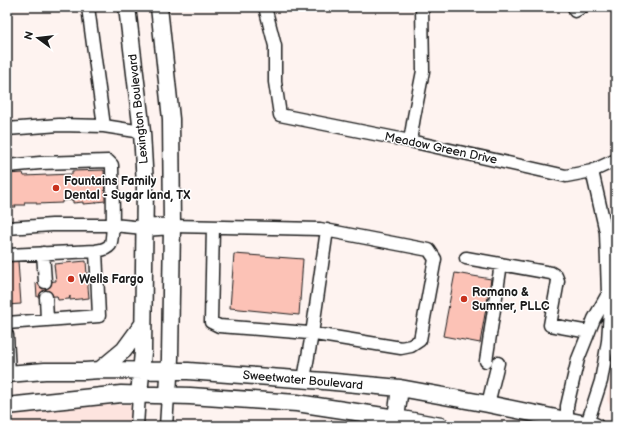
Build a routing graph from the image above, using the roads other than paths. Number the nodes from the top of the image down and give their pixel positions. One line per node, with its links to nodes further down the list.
1 (88, 7): 6 (street)
2 (127, 7): 8 (main road, Lexington Boulevard)
3 (159, 7): 14 (main road)
4 (266, 7): 9 (street, Meadow Green Drive)
5 (422, 7): 9 (street)
6 (104, 126): 7 (street); 8 (street)
7 (7, 129)
8 (142, 132): 17 (main road, Lexington Boulevard)
9 (410, 141): 12 (street, Meadow Green Drive)
10 (616, 160): 12 (street, Meadow Green Drive)
11 (7, 166): 13 (street)
12 (592, 171): 25 (street)
13 (113, 225): 16 (street); 17 (street); 19 (street)
14 (172, 226): 15 (street); 17 (main road); 35 (main road)
15 (212, 227): 18 (street); 31 (street)
16 (7, 228)
17 (144, 228): 29 (main road, Lexington Boulevard)
18 (327, 230): 31 (street); 31 (street)
19 (96, 251): 20 (street); 27 (street)
20 (43, 253): 21 (street); 24 (street)
21 (7, 255)
22 (466, 258): 23 (street)
23 (501, 264): 30 (street); 41 (street)
24 (45, 282)
25 (608, 294): 30 (street); 45 (street)
26 (46, 297): 27 (street)
27 (47, 320): 28 (street)
28 (7, 323)
29 (143, 324): 33 (main road); 34 (main road, Lexington Boulevard)
30 (589, 332): 44 (street)
31 (312, 334): 37 (street)
32 (7, 335): 36 (street)
33 (100, 370): 34 (main road, Sweetwater Boulevard); 36 (main road, Sweetwater Boulevard)
34 (142, 370): 35 (main road, Sweetwater Boulevard); 39 (main road, Lexington Boulevard)
35 (170, 370): 37 (main road, Sweetwater Boulevard); 40 (main road)
36 (8, 374)
37 (304, 379): 38 (main road, Sweetwater Boulevard)
38 (400, 388): 41 (main road, Sweetwater Boulevard); 43 (main road)
39 (140, 395): 40 (main road, Sweetwater Boulevard); 42 (main road, Sweetwater Boulevard); 46 (street, Lexington Boulevard)
40 (168, 395): 43 (main road, Sweetwater Boulevard); 47 (street)
41 (488, 404): 44 (main road, Sweetwater Boulevard)
42 (7, 406)
43 (394, 423): 48 (main road, Sweetwater Boulevard)
44 (566, 423): 45 (main road, Sweetwater Boulevard)
45 (590, 425)
46 (137, 426)
47 (166, 426)
48 (441, 426)

